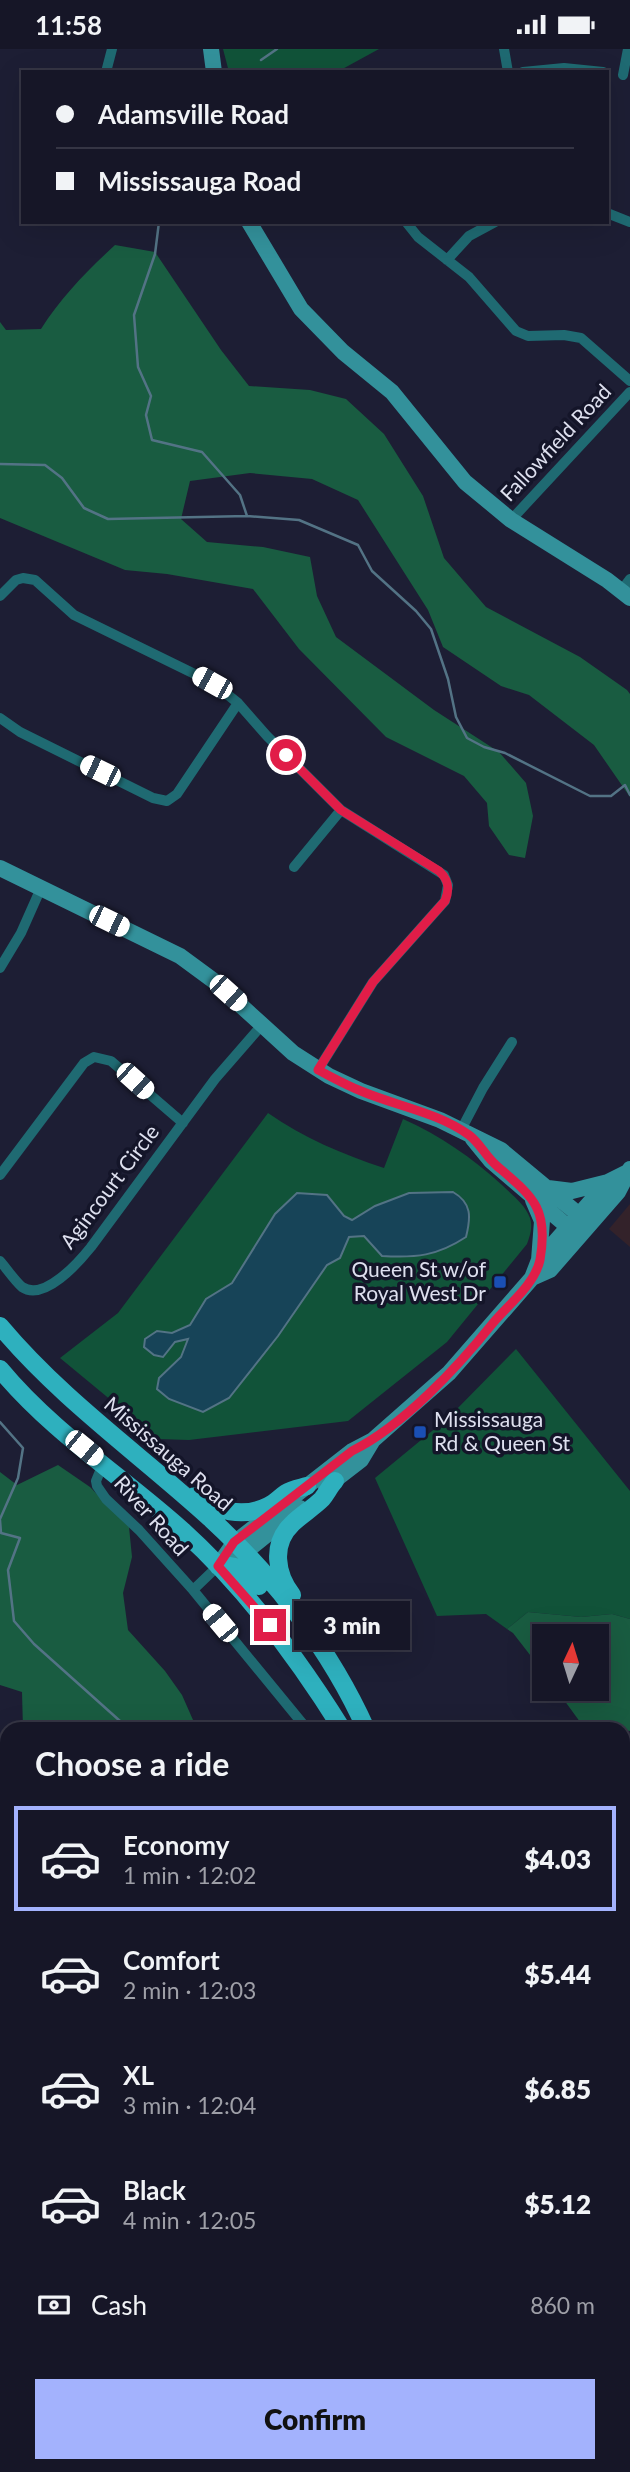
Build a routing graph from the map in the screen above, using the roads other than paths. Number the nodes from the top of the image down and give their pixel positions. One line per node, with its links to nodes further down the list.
1 (111, 49): 5 (street)
2 (211, 49): 6 (street)
3 (504, 49): 7 (street)
4 (628, 49): 10 (street)
5 (106, 70)
6 (214, 70)
7 (508, 70)
8 (544, 70): 9 (street)
9 (584, 70)
10 (626, 75)
11 (609, 214): 12 (street)
12 (630, 222)
13 (249, 224): 17 (street)
14 (259, 224): 17 (street)
15 (407, 224): 18 (street)
16 (491, 224): 18 (street)
17 (265, 249): 21 (street)
18 (447, 260): 19 (street)
19 (630, 381)
20 (630, 392): 21 (street, Fallowfield Road)
21 (511, 520): 22 (street)
22 (627, 589)
23 (0, 596): 24 (street)
24 (238, 703): 25 (street); 26 (street)
25 (0, 718)
26 (341, 810): 27 (street); 33 (street)
27 (294, 867)
28 (0, 868): 29 (street)
29 (41, 888): 30 (street); 31 (street)
30 (0, 968)
31 (262, 1025): 33 (street); 34 (street, Agincourt Circle)
32 (512, 1042): 35 (street)
33 (318, 1070): 35 (street)
34 (183, 1123): 37 (street, Agincourt Circle); 43 (street, Agincourt Circle)
35 (467, 1133): 39 (street); 40 (street)
36 (629, 1171): 38 (street); 41 (street)
37 (0, 1175)
38 (608, 1182): 39 (street); 41 (street)
39 (547, 1188): 41 (street)
40 (530, 1195): 41 (street); 42 (street)
41 (579, 1226): 42 (street); 44 (street)
42 (540, 1260): 44 (street)
43 (0, 1261)
44 (532, 1278): 47 (street)
45 (0, 1326): 49 (main road, Mississauga Road)
46 (0, 1369): 48 (main road)
47 (373, 1440): 50 (street); 51 (street)
48 (100, 1472): 53 (main road); 54 (street, River Road)
49 (158, 1474): 51 (main road); 52 (main road, Mississauga Road)
50 (335, 1481): 52 (street); 55 (main road)
51 (307, 1486): 52 (street)
52 (239, 1548): 53 (street); 55 (main road, Mississauga Road)
53 (218, 1566): 54 (street); 56 (main road); 58 (main road)
54 (193, 1590): 57 (street, River Road)
55 (328, 1660): 56 (main road, Mississauga Road)
56 (342, 1683): 59 (main road, Mississauga Road)
57 (301, 1722)
58 (337, 1722)
59 (362, 1722)

